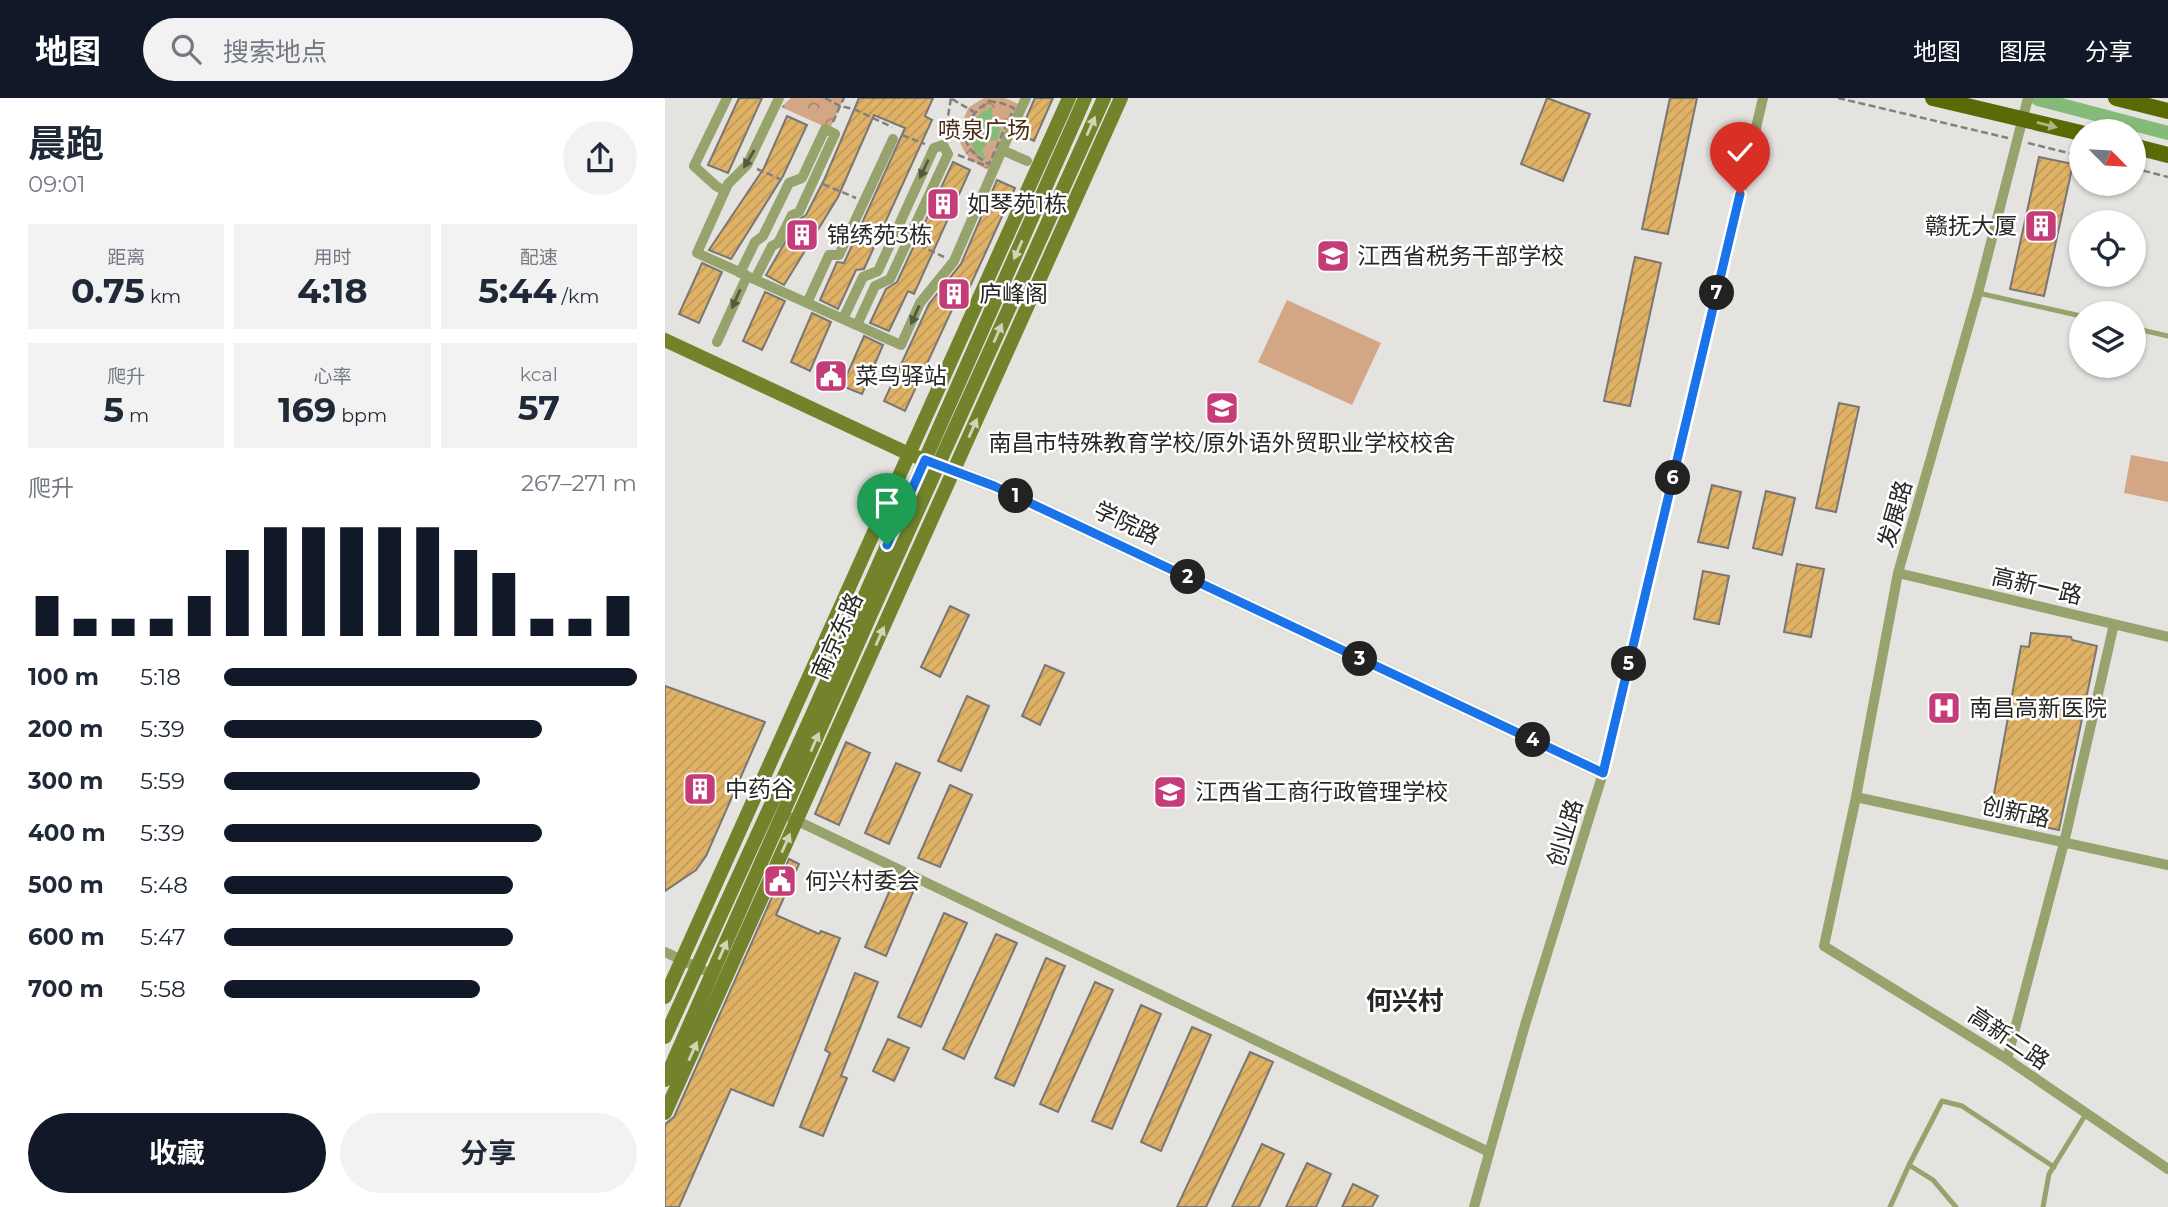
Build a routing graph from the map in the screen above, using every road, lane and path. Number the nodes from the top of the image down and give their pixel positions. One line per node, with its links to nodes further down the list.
1 (727, 98): 40 (street)
2 (779, 98): 34 (street, one-way to 34)
3 (825, 98): 16 (path)
4 (845, 98): 16 (path)
5 (951, 98): 18 (path); 20 (path)
6 (1026, 98): 29 (street)
7 (1069, 98): 55 (street)
8 (1086, 98): 56 (street, 南京东路, one-way to 56)
9 (1104, 98): 56 (street, 南京东路, one-way to 9)
10 (1121, 98): 57 (street, one-way to 10)
11 (1763, 98): 61 (street, 创业路)
12 (1837, 98): 26 (path)
13 (1933, 98): 19 (main road)
14 (2028, 98): 19 (street, 发展路)
15 (2116, 98): 17 (main road)
16 (840, 106): 23 (path); 24 (path)
17 (2168, 111)
18 (974, 112): 22 (path); 22 (path)
19 (2022, 119): 21 (main road, one-way to 21); 26 (street, 发展路)
20 (945, 123): 22 (path); 27 (path)
21 (2069, 130)
22 (964, 131)
23 (835, 134): 38 (street); 39 (street)
24 (904, 134): 25 (path); 27 (path)
25 (893, 139): 41 (street)
26 (2017, 141): 30 (path); 46 (street, 发展路)
27 (934, 148): 31 (street); 42 (street, one-way to 42)
28 (2146, 149): 32 (main road)
29 (1002, 150): 33 (street); 35 (street)
30 (2069, 153)
31 (948, 154): 35 (path); 43 (street)
32 (2168, 155)
33 (1027, 161)
34 (747, 165): 39 (path); 40 (street)
35 (994, 170): 44 (street)
36 (2146, 171): 37 (path)
37 (2168, 177)
38 (814, 179): 41 (path); 45 (street)
39 (789, 183): 45 (street)
40 (725, 191): 45 (street)
41 (859, 212): 42 (path); 47 (street)
42 (895, 233): 49 (street)
43 (908, 240): 44 (path); 50 (street)
44 (954, 261): 50 (street, one-way to 50)
45 (747, 276): 47 (street); 54 (street, one-way to 54)
46 (1978, 293): 48 (lane); 58 (street, 发展路)
47 (807, 303): 49 (street)
48 (2069, 313)
49 (843, 319): 50 (street)
50 (857, 325)
51 (2146, 331): 52 (lane)
52 (2168, 336)
53 (665, 341): 55 (street, 学院路)
54 (717, 342)
55 (909, 454): 56 (street, 学院路); 68 (street)
56 (932, 463): 57 (street, 学院路); 63 (street, 南京东路, one-way to 56); 69 (street, 南京东路)
57 (954, 471): 61 (street, 学院路); 63 (street, one-way to 57)
58 (1898, 573): 59 (street, 高新一路); 62 (street, 发展路)
59 (2114, 624): 60 (street, 高新一路); 64 (street)
60 (2168, 637)
61 (1603, 773): 77 (street, 创业路)
62 (1856, 797): 64 (street, 创新路); 66 (street, 发展路)
63 (790, 817): 70 (street, 南京东路, one-way to 63); 75 (street, one-way to 63); 77 (street)
64 (2064, 842): 65 (street, 创新路); 73 (street)
65 (2168, 865)
66 (1824, 946): 73 (street, 高新二路)
67 (665, 952): 68 (street)
68 (681, 960): 69 (street); 71 (street)
69 (697, 967): 70 (street); 72 (street, 南京东路)
70 (712, 975): 74 (street, 南京东路)
71 (665, 997)
72 (665, 1037)
73 (2007, 1059): 76 (street, 高新二路)
74 (665, 1080)
75 (665, 1113)
76 (2086, 1114): 79 (lane); 80 (street, 高新二路)
77 (1489, 1152): 81 (street, 创业路)
78 (1909, 1165): 79 (lane); 82 (lane); 83 (lane)
79 (2054, 1167): 84 (lane)
80 (2168, 1169)
81 (1474, 1207)
82 (1890, 1207)
83 (1956, 1207)
84 (2043, 1207)

